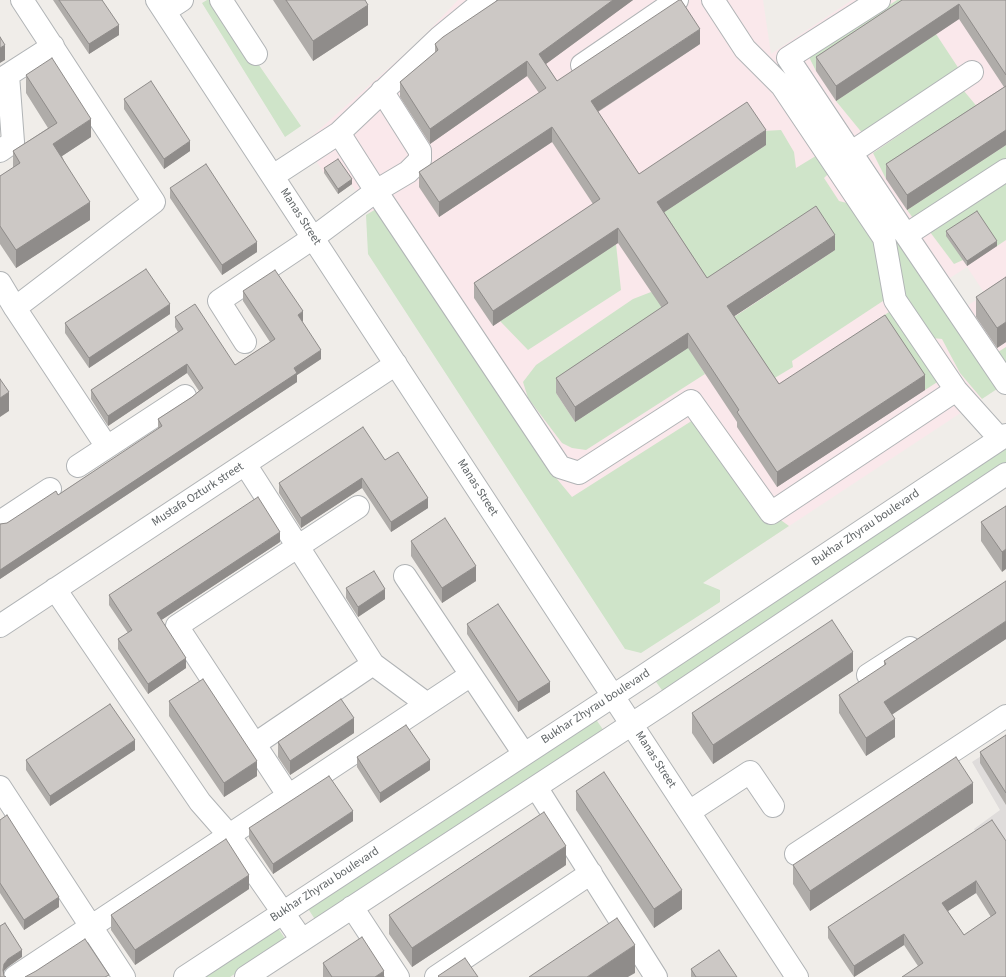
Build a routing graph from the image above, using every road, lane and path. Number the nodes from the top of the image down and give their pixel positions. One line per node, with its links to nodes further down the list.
1 (22, 0): 8 (street)
2 (220, 0): 9 (street)
3 (485, 0): 13 (street)
4 (677, 0): 10 (street)
5 (713, 0): 27 (street)
6 (878, 0): 16 (street)
7 (168, 4): 18 (street, Manas Street)
8 (53, 46): 12 (street); 23 (street)
9 (256, 54)
10 (574, 70)
11 (972, 72): 16 (street)
12 (4, 77): 15 (street)
13 (382, 91): 14 (street); 19 (street)
14 (339, 132): 18 (street); 19 (street)
15 (0, 151)
16 (852, 152): 20 (street)
17 (1006, 170): 20 (street)
18 (273, 176): 21 (street, Manas Street)
19 (376, 191): 21 (street); 27 (street)
20 (906, 235): 26 (street)
21 (314, 238): 24 (street); 25 (street, Manas Street)
22 (0, 283): 23 (street)
23 (15, 308): 30 (street)
24 (245, 342)
25 (396, 364): 31 (street, Mustafa Ozturk street); 45 (street, Manas Street)
26 (1006, 383)
27 (956, 390): 29 (street)
28 (185, 396): 30 (street)
29 (1003, 437): 45 (street, Bukhar Zhyrau boulevard)
30 (107, 447): 32 (street)
31 (245, 464): 37 (street); 39 (street, Mustafa Ozturk street)
32 (78, 466)
33 (1006, 474): 48 (street)
34 (50, 489): 36 (street)
35 (358, 507): 37 (street)
36 (0, 522)
37 (298, 546): 42 (street); 49 (street)
38 (405, 576): 43 (street)
39 (55, 589): 40 (street, Mustafa Ozturk street); 56 (street)
40 (0, 626)
41 (927, 636): 44 (street)
42 (373, 664): 46 (street); 49 (street)
43 (471, 675): 46 (street); 50 (street)
44 (868, 675)
45 (613, 696): 48 (street, Manas Street); 50 (street, Bukhar Zhyrau boulevard)
46 (427, 704): 53 (street)
47 (1006, 716): 57 (street)
48 (632, 725): 52 (street); 55 (street, Manas Street)
49 (255, 744): 53 (street)
50 (524, 754): 60 (street, Bukhar Zhyrau boulevard)
51 (0, 787): 62 (street)
52 (536, 787): 58 (street); 59 (street)
53 (288, 795): 56 (street)
54 (774, 806): 55 (street)
55 (689, 812): 72 (street, Manas Street)
56 (229, 834): 60 (street); 62 (street)
57 (796, 854)
58 (590, 873): 61 (street); 70 (street)
59 (352, 907): 64 (street); 69 (street)
60 (283, 912): 64 (street); 67 (street, Bukhar Zhyrau boulevard)
61 (621, 922): 63 (street); 71 (street)
62 (91, 927): 65 (street); 66 (street)
63 (602, 935)
64 (302, 940): 68 (street)
65 (16, 977)
66 (124, 977)
67 (185, 977)
68 (246, 977)
69 (398, 977)
70 (436, 977)
71 (656, 977)
72 (797, 977)

